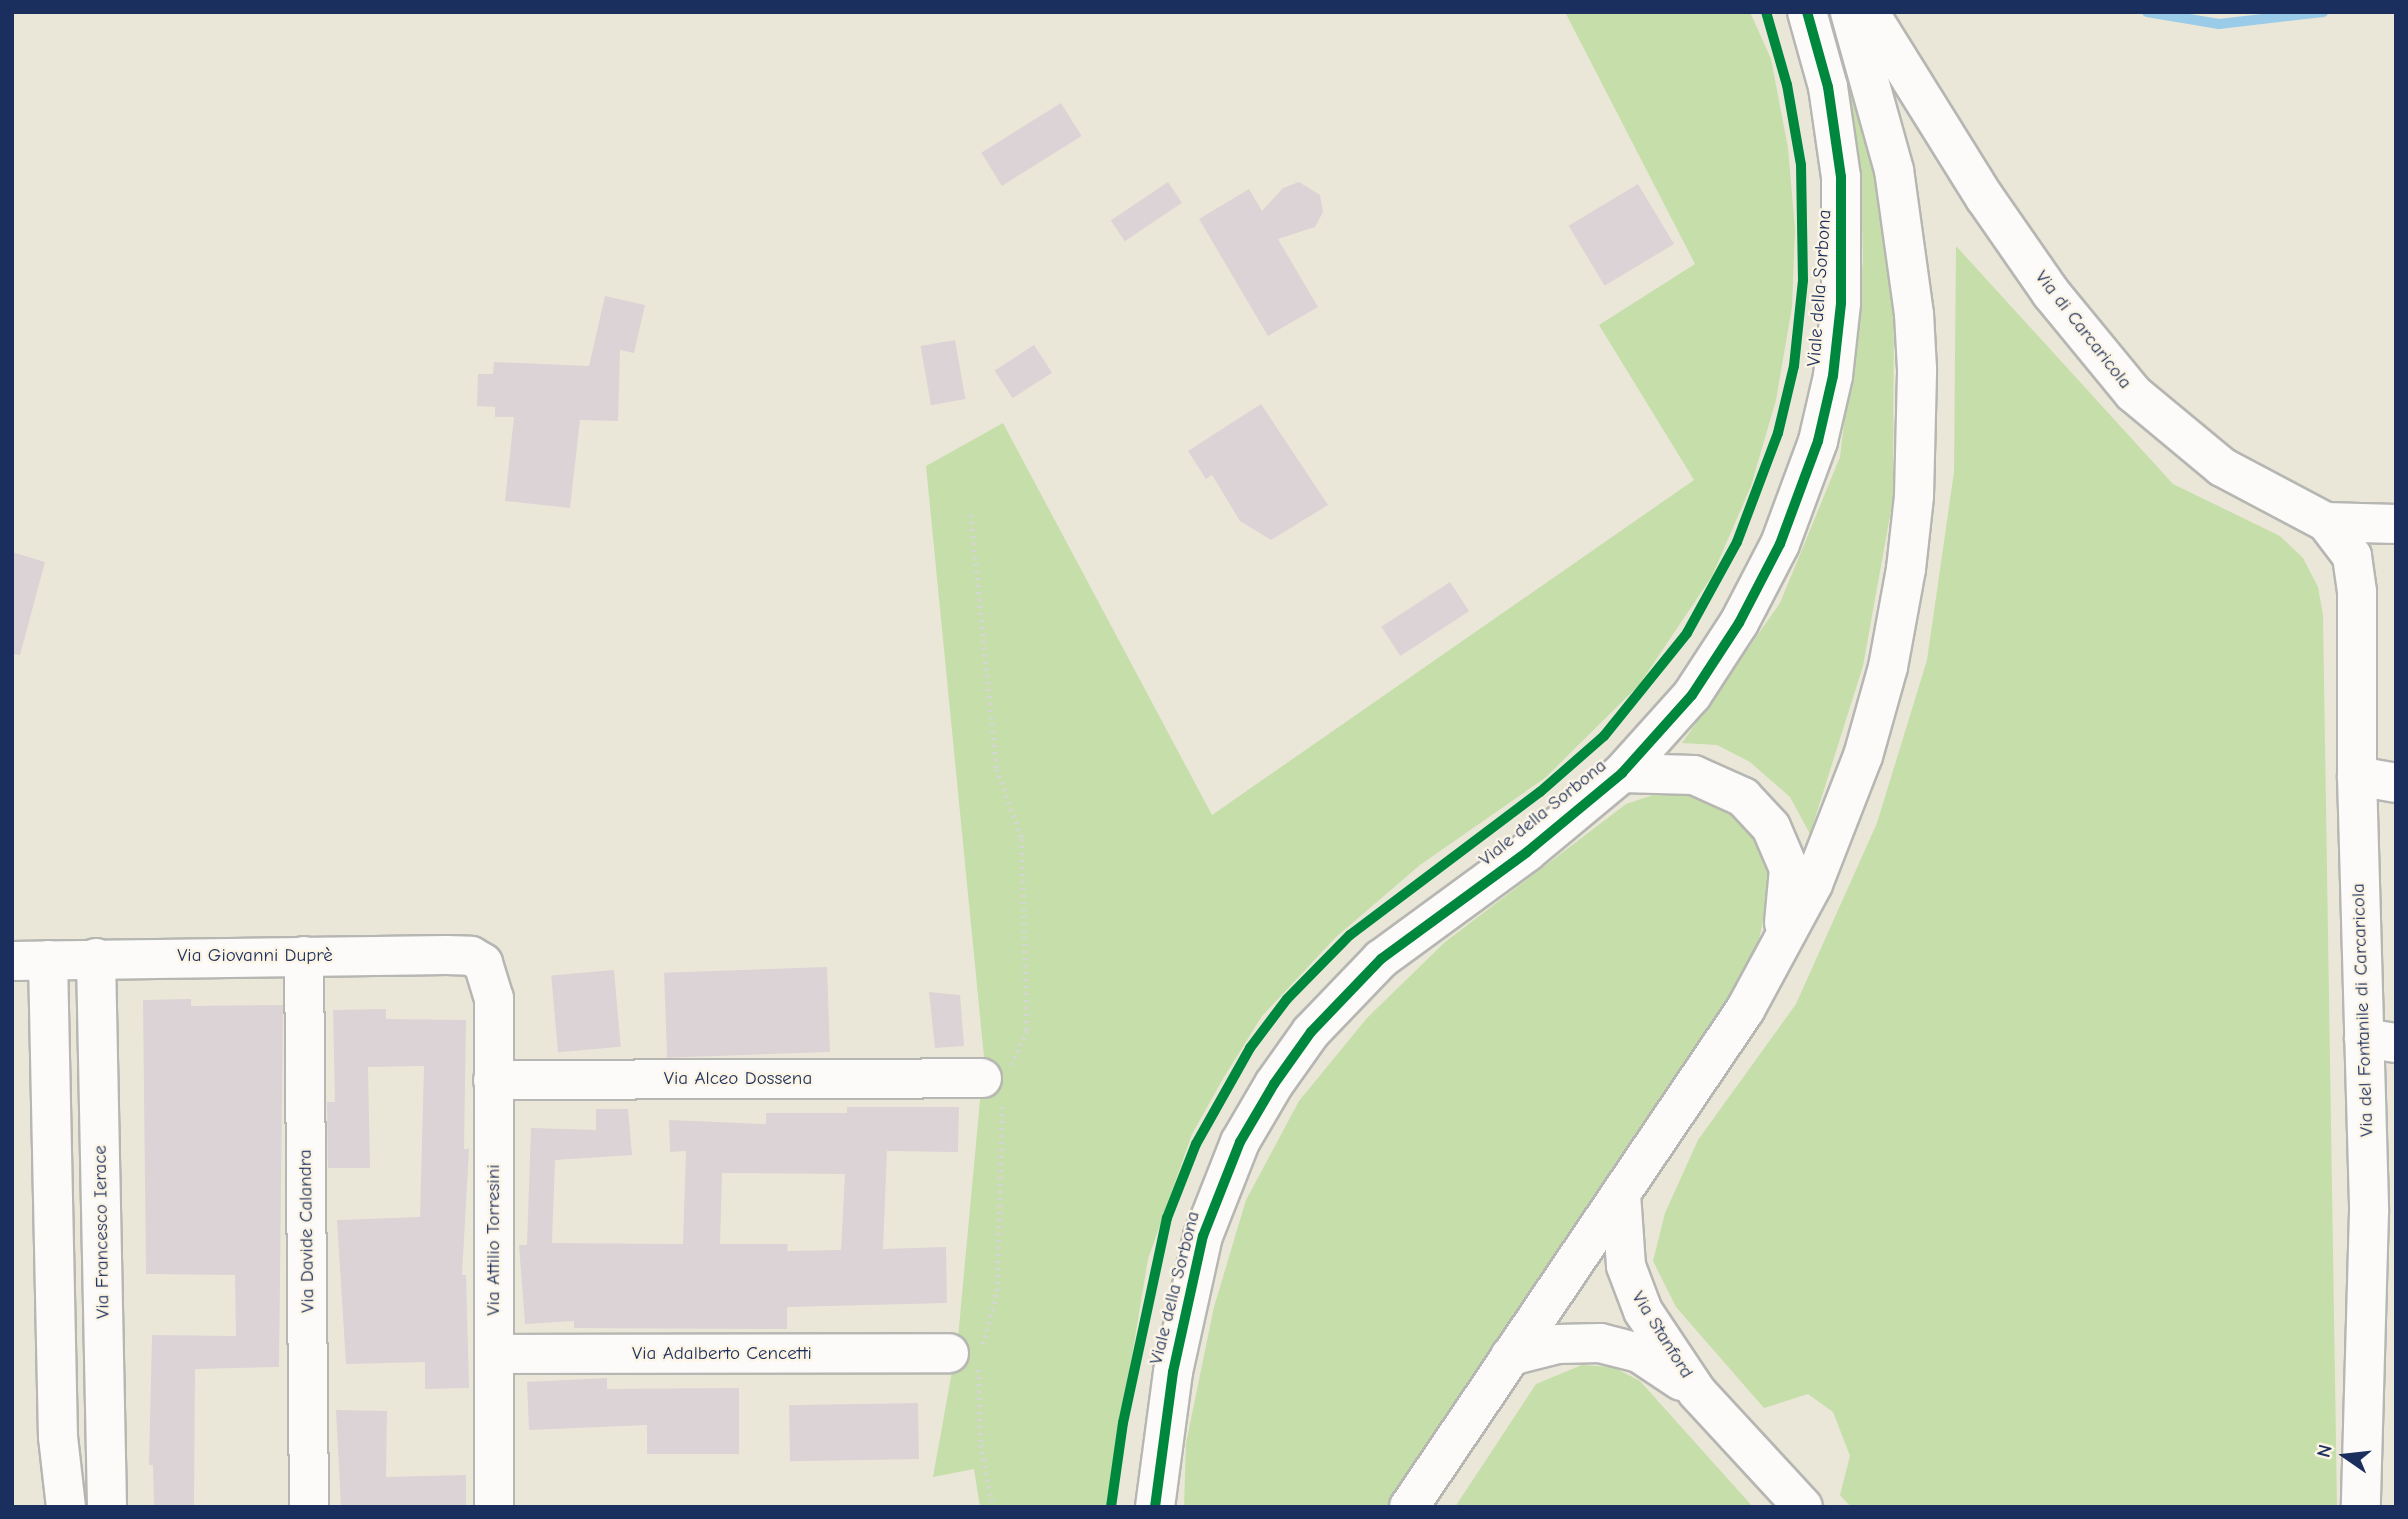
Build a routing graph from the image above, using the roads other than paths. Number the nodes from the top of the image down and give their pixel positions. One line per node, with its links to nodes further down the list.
1 (1807, 12): 6 (street, Viale della Sorbona)
2 (1850, 12): 11 (street)
3 (1869, 12): 4 (street, Via di Carcaricola)
4 (2326, 522): 5 (street, Via di Carcaricola); 7 (street, Via del Fontanile di Carcaricola)
5 (2396, 524)
6 (1622, 773): 11 (street); 27 (street, Viale della Sorbona)
7 (2357, 776): 8 (street); 14 (street, Via del Fontanile di Carcaricola)
8 (2396, 783)
9 (304, 956): 10 (street, Via Giovanni Duprè); 13 (street, Via Giovanni Duprè); 25 (street, Via Davide Calandra)
10 (96, 958): 12 (street, Via Giovanni Duprè); 24 (street, Via Francesco Ierace)
11 (1774, 958): 17 (street)
12 (30, 961): 23 (street)
13 (490, 974): 15 (street, Via Attilio Torresini)
14 (2380, 1041): 18 (street, Via del Fontanile di Carcaricola)
15 (493, 1080): 16 (street, Via Alceo Dossena); 20 (street, Via Attilio Torresini)
16 (998, 1083)
17 (1621, 1194): 21 (street); 22 (street, Via Stanford)
18 (2382, 1213): 30 (street, Via del Fontanile di Carcaricola)
19 (970, 1353): 20 (street, Via Adalberto Cencetti)
20 (494, 1354): 26 (street, Via Attilio Torresini)
21 (1510, 1356): 22 (street, Via Stanford); 28 (street)
22 (1697, 1392): 29 (street, Via Stanford)
23 (66, 1507)
24 (107, 1507)
25 (309, 1507)
26 (494, 1507)
27 (1155, 1507)
28 (1409, 1507)
29 (1803, 1507)
30 (2361, 1507)

